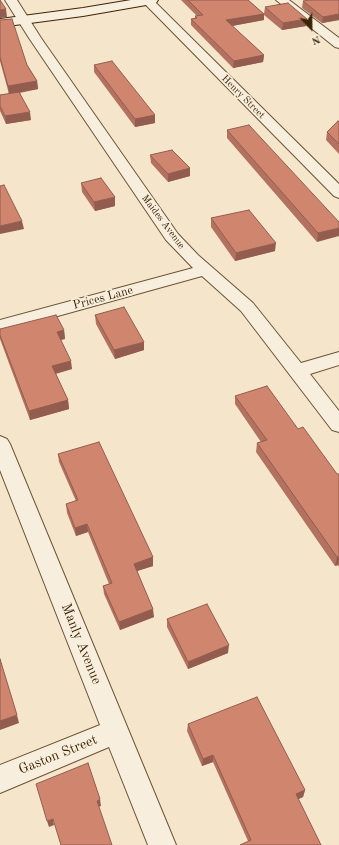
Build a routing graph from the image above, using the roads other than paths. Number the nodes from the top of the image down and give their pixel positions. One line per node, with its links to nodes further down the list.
1 (11, 0): 4 (street, Maides Avenue)
2 (149, 0): 4 (street); 7 (street, Henry Street)
3 (282, 0): 6 (street)
4 (25, 20): 5 (street); 8 (street, Maides Avenue)
5 (0, 23)
6 (339, 44)
7 (339, 193)
8 (206, 270): 9 (street, Prices Lane); 11 (street, Maides Avenue)
9 (0, 326)
10 (339, 358): 11 (street)
11 (298, 371): 12 (street, Maides Avenue)
12 (339, 425)
13 (0, 444): 14 (street, Manly Avenue)
14 (116, 731): 15 (street, Gaston Street); 16 (street, Manly Avenue)
15 (0, 779)
16 (162, 845)

